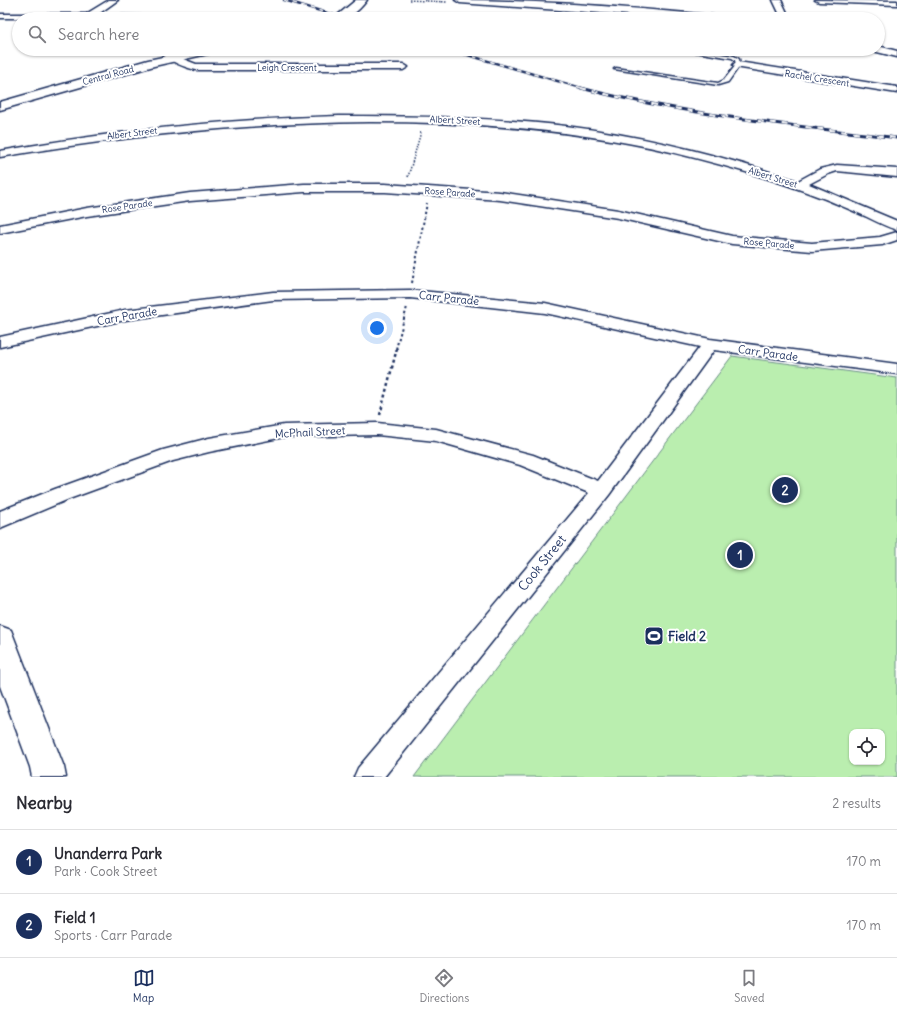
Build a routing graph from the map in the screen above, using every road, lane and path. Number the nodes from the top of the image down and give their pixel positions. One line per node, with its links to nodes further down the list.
1 (114, 0): 7 (street)
2 (362, 0): 8 (main road)
3 (460, 0): 9 (main road)
4 (777, 0): 10 (street)
5 (819, 0): 6 (street)
6 (893, 2)
7 (96, 12)
8 (348, 12)
9 (639, 12)
10 (781, 12)
11 (0, 16): 12 (street)
12 (12, 16)
13 (885, 51): 14 (main road)
14 (897, 54)
15 (162, 56): 22 (main road, Central Road)
16 (172, 56): 19 (street, Leigh Crescent)
17 (726, 56): 18 (lane)
18 (738, 65): 20 (lane); 21 (street, Rachel Crescent)
19 (403, 67)
20 (616, 69)
21 (897, 90)
22 (0, 106)
23 (425, 119): 24 (street, Albert Street); 26 (street, Albert Street); 27 (path)
24 (0, 154)
25 (897, 173): 26 (street)
26 (798, 185): 29 (street, Albert Street)
27 (404, 189): 28 (street, Rose Parade); 30 (street, Rose Parade)
28 (429, 191): 31 (street, Rose Parade); 32 (path)
29 (897, 226)
30 (0, 229)
31 (897, 236)
32 (410, 294): 33 (street, Carr Parade); 34 (street, Carr Parade); 36 (path)
33 (0, 342)
34 (710, 344): 35 (street, Carr Parade); 37 (street, Cook Street)
35 (897, 369)
36 (377, 429): 37 (street, McPhail Street); 38 (street, McPhail Street)
37 (602, 490): 41 (street, Cook Street)
38 (0, 520)
39 (2, 656): 40 (main road)
40 (49, 777)
41 (367, 777)

